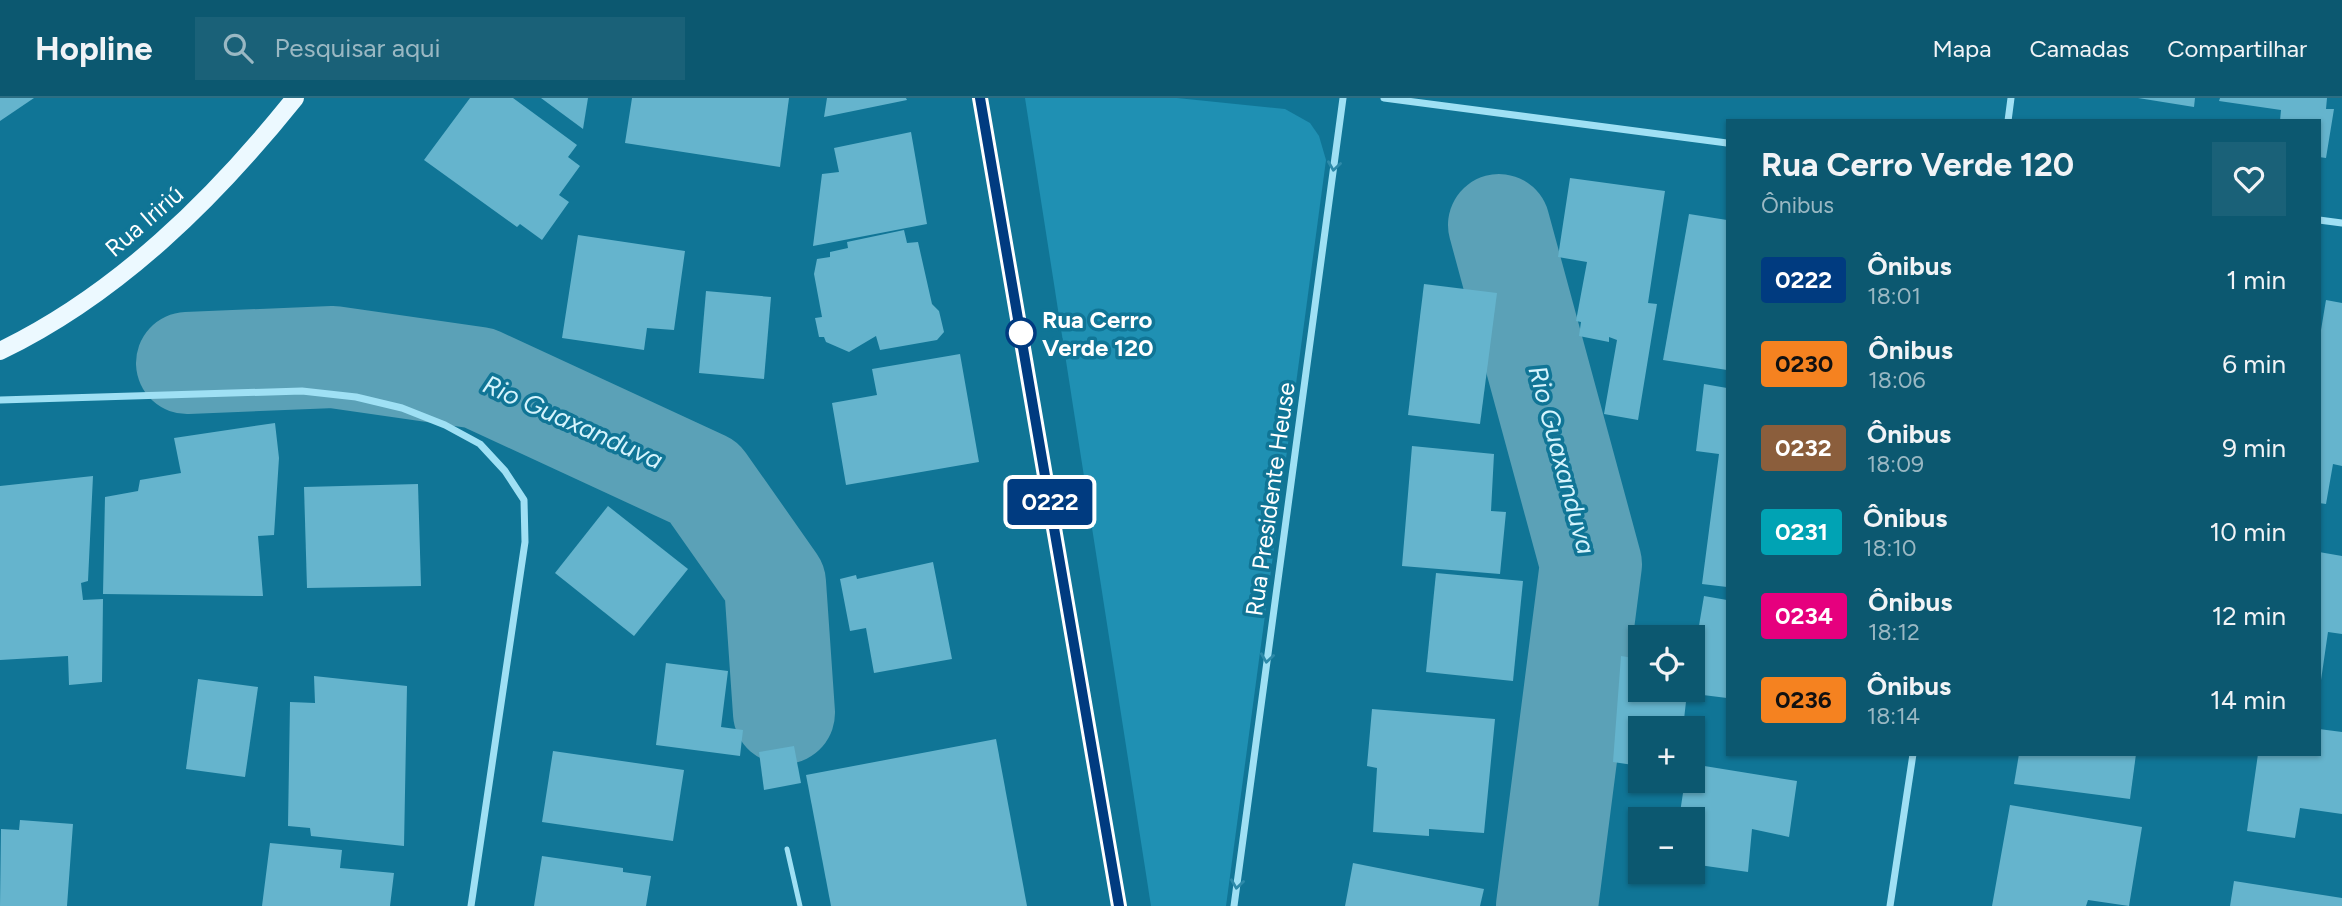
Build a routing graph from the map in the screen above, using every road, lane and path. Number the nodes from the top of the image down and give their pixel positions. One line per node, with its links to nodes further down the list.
1 (295, 98): 10 (main road, Rua Iririú)
2 (980, 98): 16 (street)
3 (1343, 98): 17 (street, Rua Presidente Heuse, one-way to 17)
4 (1384, 98): 7 (street)
5 (2011, 98): 6 (street)
6 (2008, 119)
7 (1726, 143)
8 (2321, 220): 9 (street)
9 (2342, 223)
10 (0, 351)
11 (0, 400): 14 (street)
12 (1913, 756): 18 (street)
13 (788, 849): 15 (lane)
14 (471, 906)
15 (800, 906)
16 (1119, 906)
17 (1234, 906)
18 (1890, 906)

